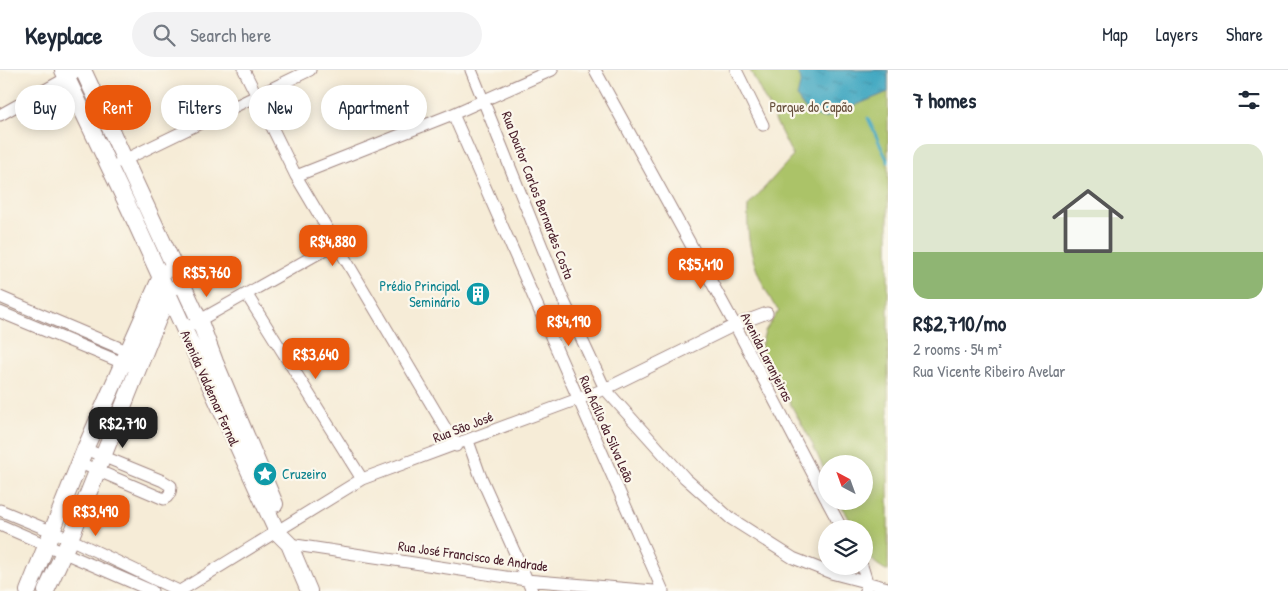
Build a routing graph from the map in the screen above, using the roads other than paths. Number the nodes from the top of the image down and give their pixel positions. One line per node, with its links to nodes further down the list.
1 (82, 70): 8 (street); 9 (street, Avenida Valdemar Fernal)
2 (244, 70): 10 (street)
3 (310, 70): 11 (street)
4 (472, 70): 13 (street, Rua Doutor Carlos Bernardes Costa)
5 (552, 70): 13 (street)
6 (595, 70): 36 (street, Avenida Laranjeiras)
7 (736, 70): 17 (street)
8 (65, 74): 15 (street, Avenida Valdemar Fernal); 16 (street)
9 (89, 85)
10 (251, 85)
11 (281, 85)
12 (249, 101): 21 (street)
13 (485, 101): 14 (street); 43 (street, Rua Doutor Carlos Bernardes Costa)
14 (453, 114): 23 (street); 44 (street, Rua Acílio da Silva Leão)
15 (85, 115)
16 (0, 116)
17 (763, 125)
18 (92, 130): 22 (street, Avenida Valdemar Fernal)
19 (111, 130): 21 (street, Avenida Valdemar Fernal)
20 (273, 130): 23 (street)
21 (125, 160): 22 (street); 24 (street, Avenida Valdemar Fernal)
22 (109, 167): 25 (street, Avenida Valdemar Fernal)
23 (296, 176): 26 (street)
24 (145, 201): 25 (street); 27 (street, Avenida Valdemar Fernal)
25 (130, 208): 29 (street, Avenida Valdemar Fernal)
26 (335, 244): 30 (street); 46 (street)
27 (172, 257): 28 (street, Avenida Valdemar Fernal); 29 (street)
28 (178, 274): 29 (street); 35 (street, Avenida Valdemar Fernal)
29 (164, 285): 37 (street, Avenida Valdemar Fernal); 41 (street)
30 (247, 296): 35 (street); 49 (street)
31 (3, 298): 32 (street); 34 (street)
32 (1, 312): 38 (street)
33 (767, 313): 36 (street, Rua São José)
34 (50, 319): 38 (street); 39 (street)
35 (200, 322): 37 (street); 42 (street, Avenida Valdemar Fernal)
36 (735, 325): 43 (street, Rua São José); 50 (street, Avenida Laranjeiras)
37 (183, 327): 42 (street, Avenida Valdemar Fernal)
38 (45, 332): 40 (street)
39 (88, 334): 40 (street); 41 (street)
40 (84, 347): 41 (street)
41 (133, 361): 47 (street); 48 (street)
42 (208, 364): 53 (street, Avenida Valdemar Fernal)
43 (604, 390): 44 (street, Rua São José); 57 (street, Rua Doutor Carlos Bernardes Costa)
44 (578, 399): 45 (street, Rua São José); 66 (street, Rua Acílio da Silva Leão)
45 (468, 441): 46 (street, Rua São José); 56 (street)
46 (456, 446): 49 (street, Rua São José)
47 (83, 456): 48 (street); 54 (street)
48 (100, 463): 48 (street); 55 (street)
49 (362, 479): 53 (street, Rua São José)
50 (818, 483)
51 (0, 510): 54 (street)
52 (0, 525): 54 (street)
53 (284, 536): 56 (street, Rua José Francisco de Andrade); 62 (street, Rua São José); 63 (street, Avenida Valdemar Fernal)
54 (51, 539): 55 (street); 59 (street)
55 (68, 545): 60 (street); 61 (street); 62 (street)
56 (526, 580): 64 (street); 65 (street, Rua José Francisco de Andrade)
57 (866, 587): 58 (street, Rua Doutor Carlos Bernardes Costa)
58 (888, 588)
59 (28, 591)
60 (46, 591)
61 (152, 591)
62 (180, 591)
63 (309, 591)
64 (532, 591)
65 (654, 591)
66 (663, 591)

